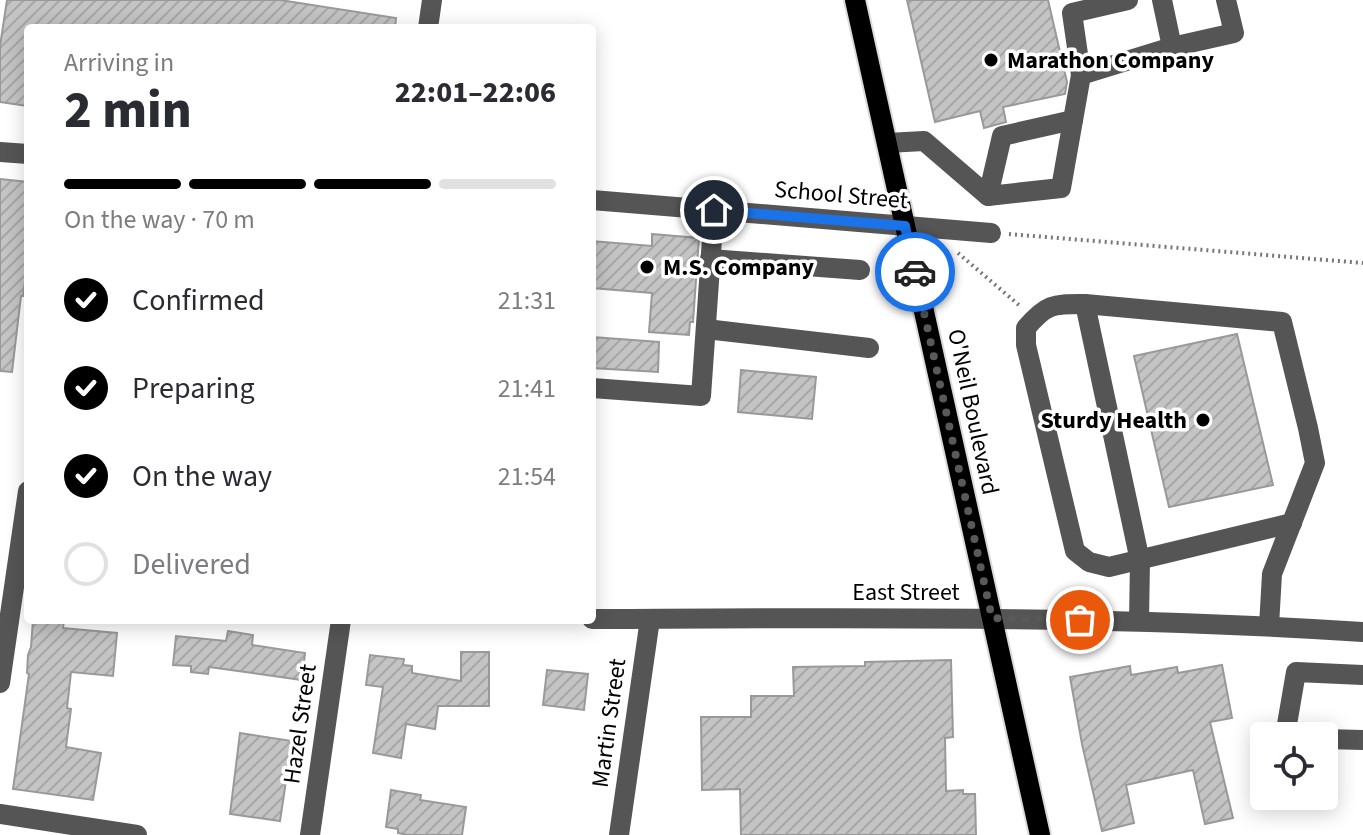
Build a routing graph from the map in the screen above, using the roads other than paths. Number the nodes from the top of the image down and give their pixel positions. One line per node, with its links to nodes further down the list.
1 (432, 0): 6 (street)
2 (855, 0): 10 (main road, O'Neil Boulevard)
3 (1128, 0): 8 (street)
4 (1162, 0): 7 (street)
5 (1226, 0): 7 (street)
6 (429, 24)
7 (1172, 47): 8 (street)
8 (1081, 75): 9 (street)
9 (1073, 120): 13 (street); 13 (street)
10 (887, 143): 13 (street); 16 (main road, O'Neil Boulevard)
11 (0, 152): 12 (street)
12 (24, 154)
13 (988, 196)
14 (596, 200): 15 (street, School Street)
15 (714, 210): 16 (street, School Street); 18 (street)
16 (905, 226): 17 (street, School Street); 29 (main road, O'Neil Boulevard)
17 (991, 233)
18 (710, 259): 19 (street); 21 (street)
19 (860, 270)
20 (1085, 304): 25 (street); 27 (street); 27 (street)
21 (706, 329): 22 (street); 23 (street)
22 (869, 348)
23 (596, 388)
24 (24, 504): 26 (street)
25 (1292, 523): 27 (street); 34 (street)
26 (9, 551): 28 (street)
27 (1140, 561): 32 (street)
28 (14, 592): 37 (street)
29 (992, 618): 31 (street, East Street); 32 (street, East Street); 45 (main road, O'Neil Boulevard)
30 (596, 619): 31 (street, East Street)
31 (650, 619): 44 (street, Martin Street)
32 (1139, 621): 34 (street, East Street)
33 (340, 624): 43 (street, Hazel Street)
34 (1269, 626): 35 (street, East Street)
35 (1363, 632)
36 (1363, 675): 38 (street)
37 (0, 683)
38 (1287, 722)
39 (1338, 739): 40 (street)
40 (1363, 740)
41 (0, 814): 42 (street)
42 (137, 835)
43 (310, 835)
44 (619, 835)
45 (1040, 835)

